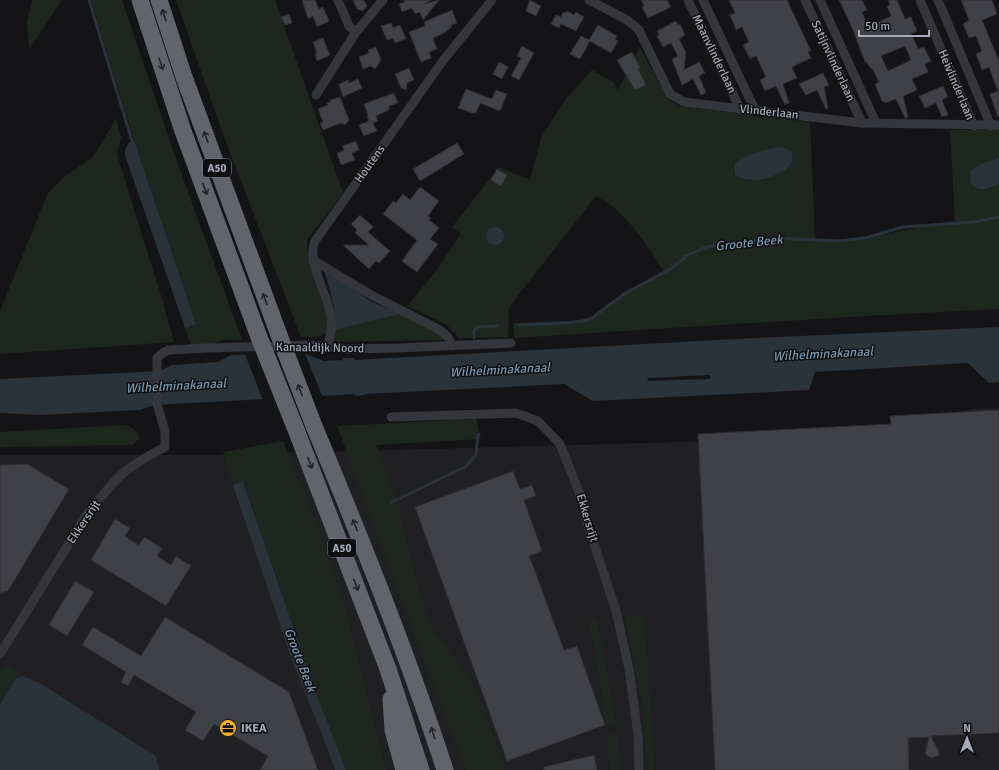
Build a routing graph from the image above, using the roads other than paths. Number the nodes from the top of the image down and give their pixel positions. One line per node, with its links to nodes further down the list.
1 (140, 0): 28 (highway, A50, one-way to 28, bridge)
2 (159, 0): 31 (highway, A50, one-way to 2, bridge)
3 (338, 0): 13 (street)
4 (383, 0): 13 (street)
5 (492, 0): 21 (street, Houtens)
6 (589, 0): 15 (street, Vlinderlaan)
7 (688, 0): 15 (street, Maanvlinderlaan)
8 (703, 0): 16 (street, Maanvlinderlaan)
9 (805, 0): 17 (street, Satijnvlinderlaan)
10 (820, 0): 18 (street, Satijnvlinderlaan)
11 (920, 0): 19 (street, Heivlinderlaan)
12 (938, 0): 20 (street, Heivlinderlaan)
13 (356, 32): 14 (street)
14 (316, 95)
15 (740, 109): 16 (street, Vlinderlaan)
16 (755, 110): 17 (street, Vlinderlaan)
17 (862, 123): 18 (street, Vlinderlaan)
18 (876, 123): 19 (street, Vlinderlaan)
19 (974, 126): 20 (street, Vlinderlaan)
20 (995, 126)
21 (313, 260): 23 (street, Houtens); 24 (street)
22 (511, 343): 24 (street, Kanaaldijk Noord)
23 (328, 346): 24 (street, Kanaaldijk Noord); 25 (street, Kanaaldijk Noord)
24 (452, 346)
25 (157, 404): 27 (street, Ekkersrijt)
26 (391, 417): 32 (street, Ekkersrijt)
27 (0, 654)
28 (388, 669): 29 (highway, A50); 30 (highway, A50)
29 (404, 770)
30 (421, 770)
31 (445, 770)
32 (639, 770)

